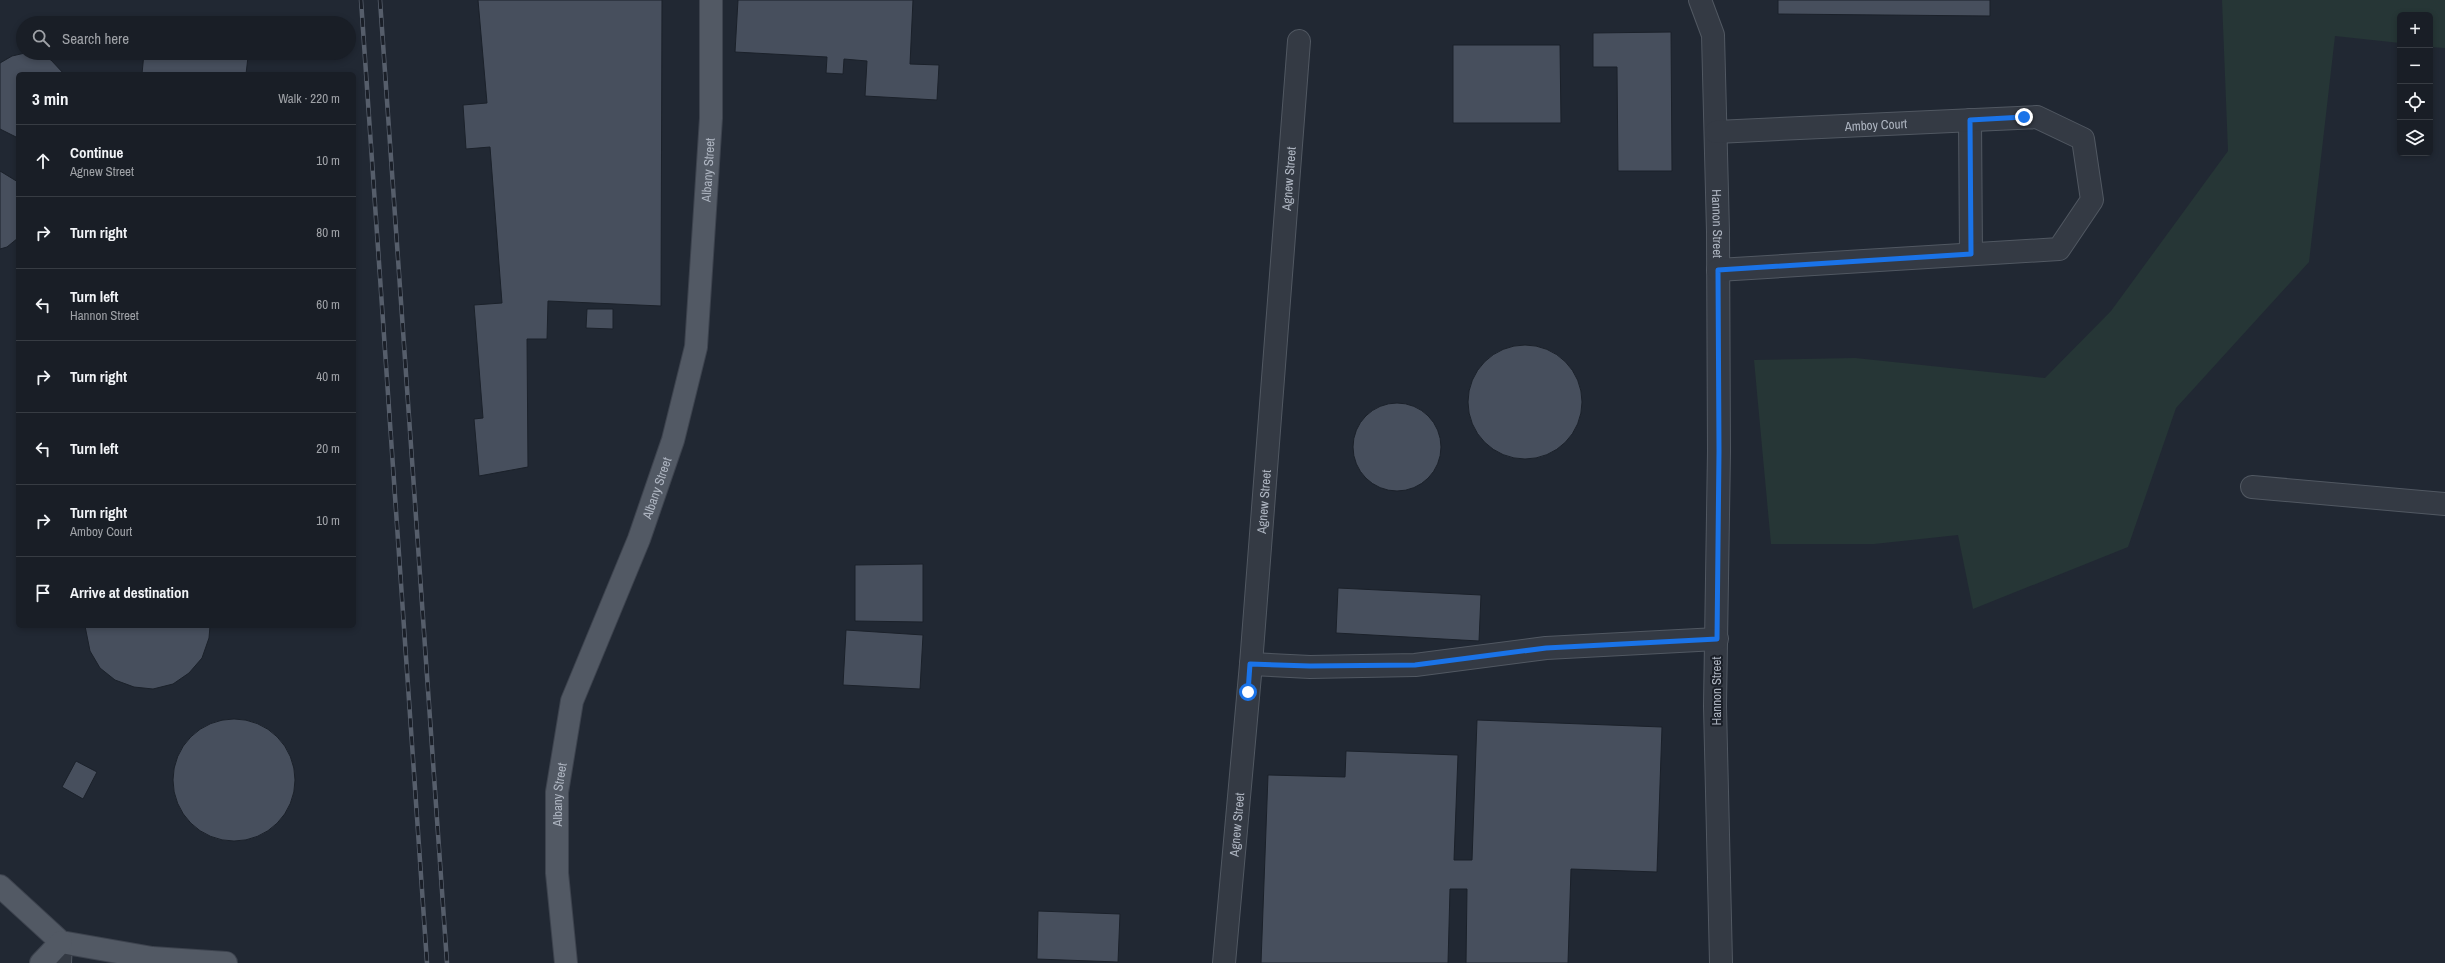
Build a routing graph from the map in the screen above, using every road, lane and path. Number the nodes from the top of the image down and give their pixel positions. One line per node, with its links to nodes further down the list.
1 (711, 0): 16 (main road, Albany Street)
2 (1700, 0): 5 (street, Hannon Street)
3 (1299, 41): 11 (street, Agnew Street)
4 (1970, 120): 5 (street, Amboy Court); 6 (street); 6 (street, Amboy Court)
5 (1716, 132): 7 (street, Hannon Street)
6 (1971, 254): 7 (street)
7 (1718, 270): 10 (street, Hannon Street)
8 (2252, 487): 9 (street)
9 (2445, 504)
10 (1717, 639): 11 (street); 18 (street, Hannon Street)
11 (1250, 664): 17 (street, Agnew Street)
12 (0, 886): 13 (main road)
13 (61, 952): 14 (main road); 15 (main road)
14 (41, 963)
15 (226, 963)
16 (566, 963)
17 (1224, 963)
18 (1721, 963)

